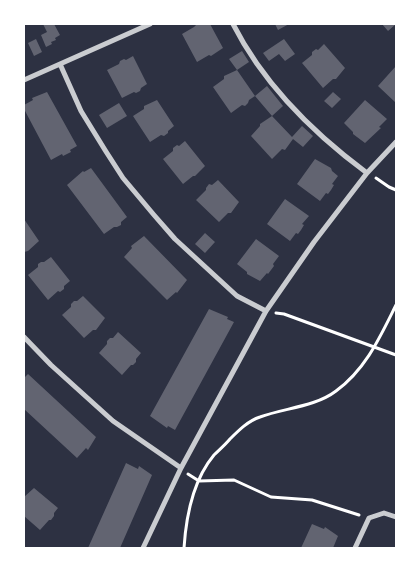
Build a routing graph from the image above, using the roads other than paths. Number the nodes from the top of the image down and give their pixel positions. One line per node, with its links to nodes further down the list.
1 (150, 24): 3 (street)
2 (233, 24): 6 (street)
3 (60, 64): 4 (street); 7 (street)
4 (24, 80)
5 (396, 142): 6 (street)
6 (367, 173): 7 (street)
7 (266, 311): 9 (street)
8 (24, 337): 9 (street)
9 (181, 468): 11 (street)
10 (396, 517): 12 (street)
11 (143, 548)
12 (355, 548)

